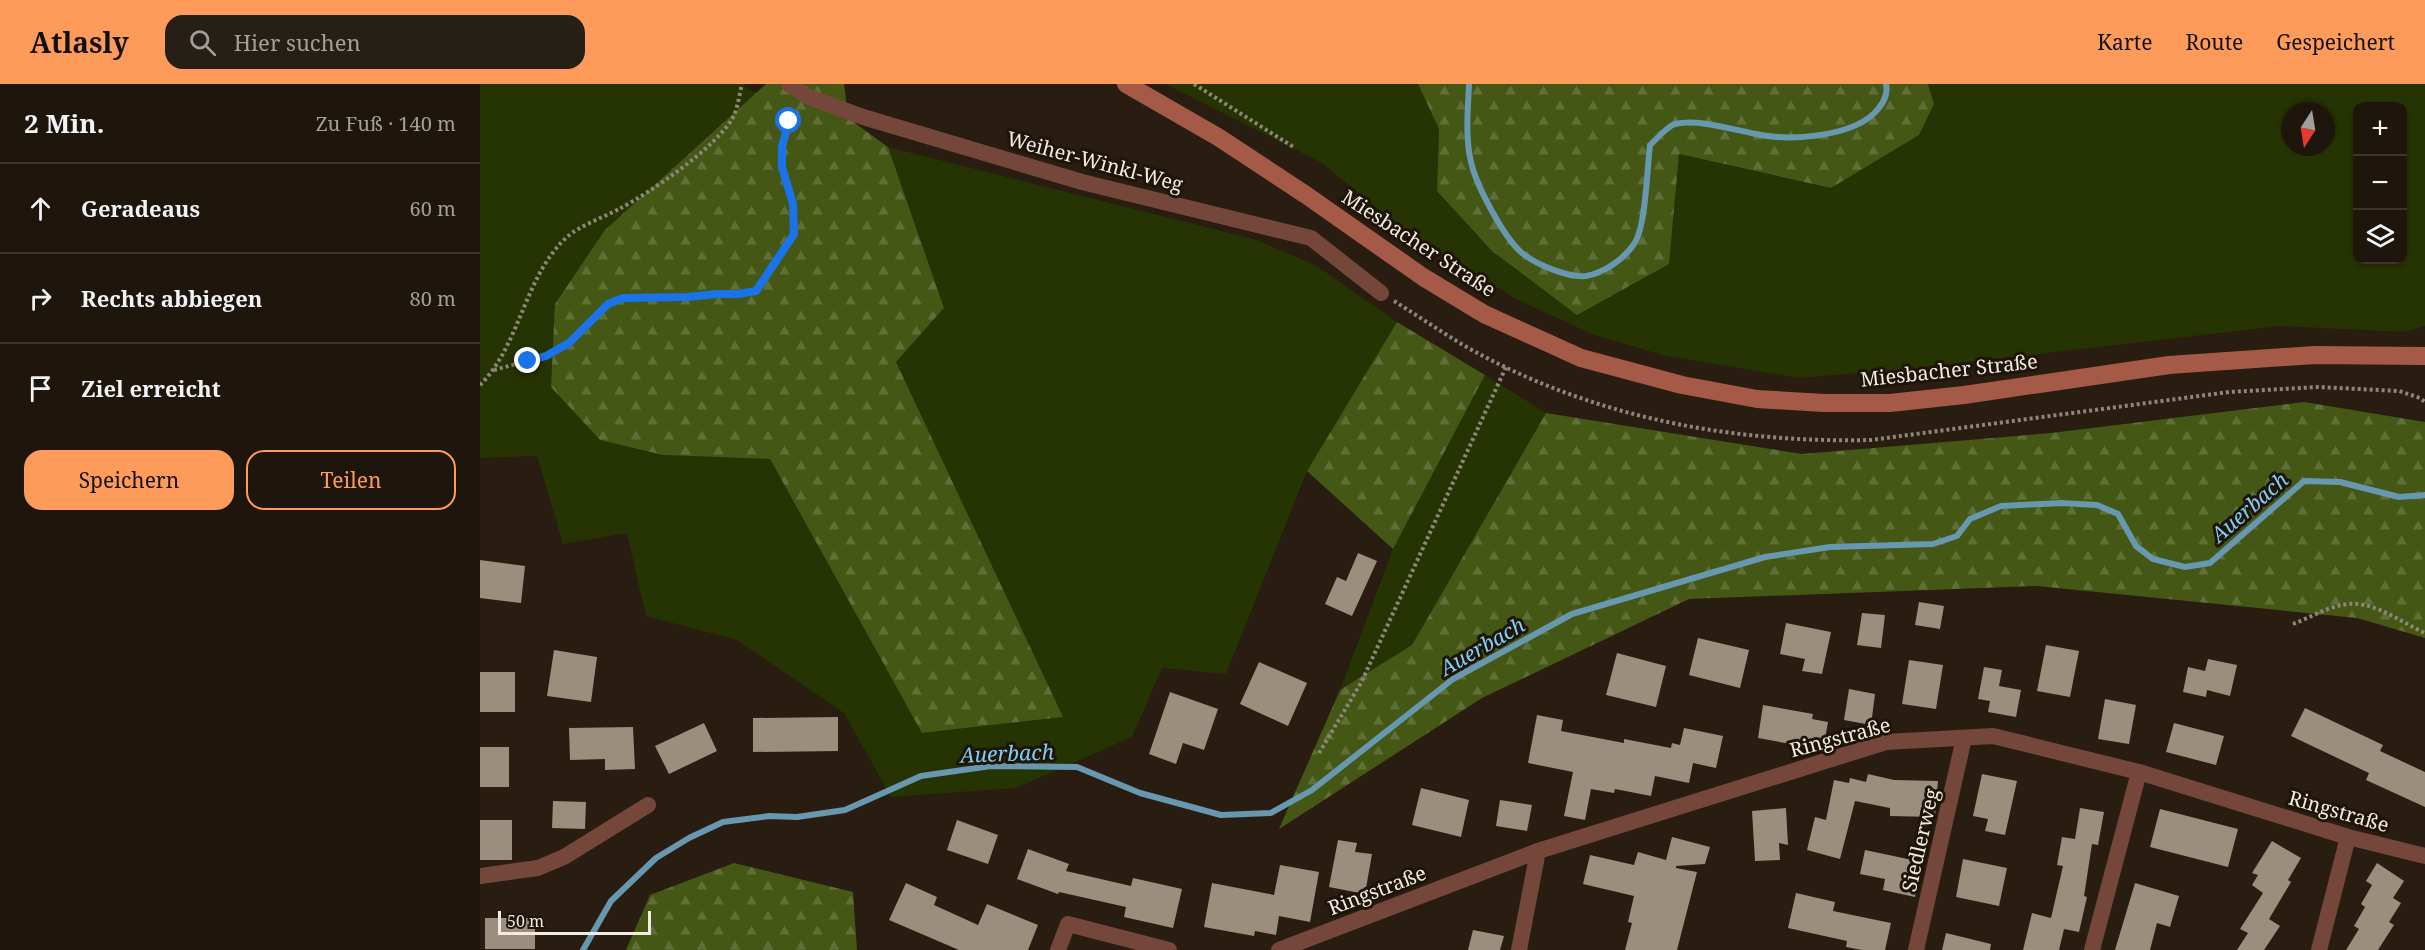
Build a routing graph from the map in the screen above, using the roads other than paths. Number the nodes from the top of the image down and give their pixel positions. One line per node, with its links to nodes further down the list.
1 (789, 84): 3 (street, Weiher-Winkl-Weg)
2 (1126, 84): 4 (main road, Miesbacher Straße)
3 (1381, 293)
4 (2425, 356)
5 (1964, 738): 6 (street, Ringstraße); 9 (street, Ringstraße); 16 (street, Siedlerweg)
6 (2139, 772): 8 (street, Ringstraße); 17 (street)
7 (648, 805): 11 (street)
8 (2348, 837): 10 (street, Ringstraße); 18 (street)
9 (1538, 851): 14 (street, Ringstraße); 15 (street)
10 (2425, 856)
11 (480, 876)
12 (1058, 950): 13 (street)
13 (1169, 950)
14 (1279, 950)
15 (1519, 950)
16 (1916, 950)
17 (2092, 950)
18 (2319, 950)

